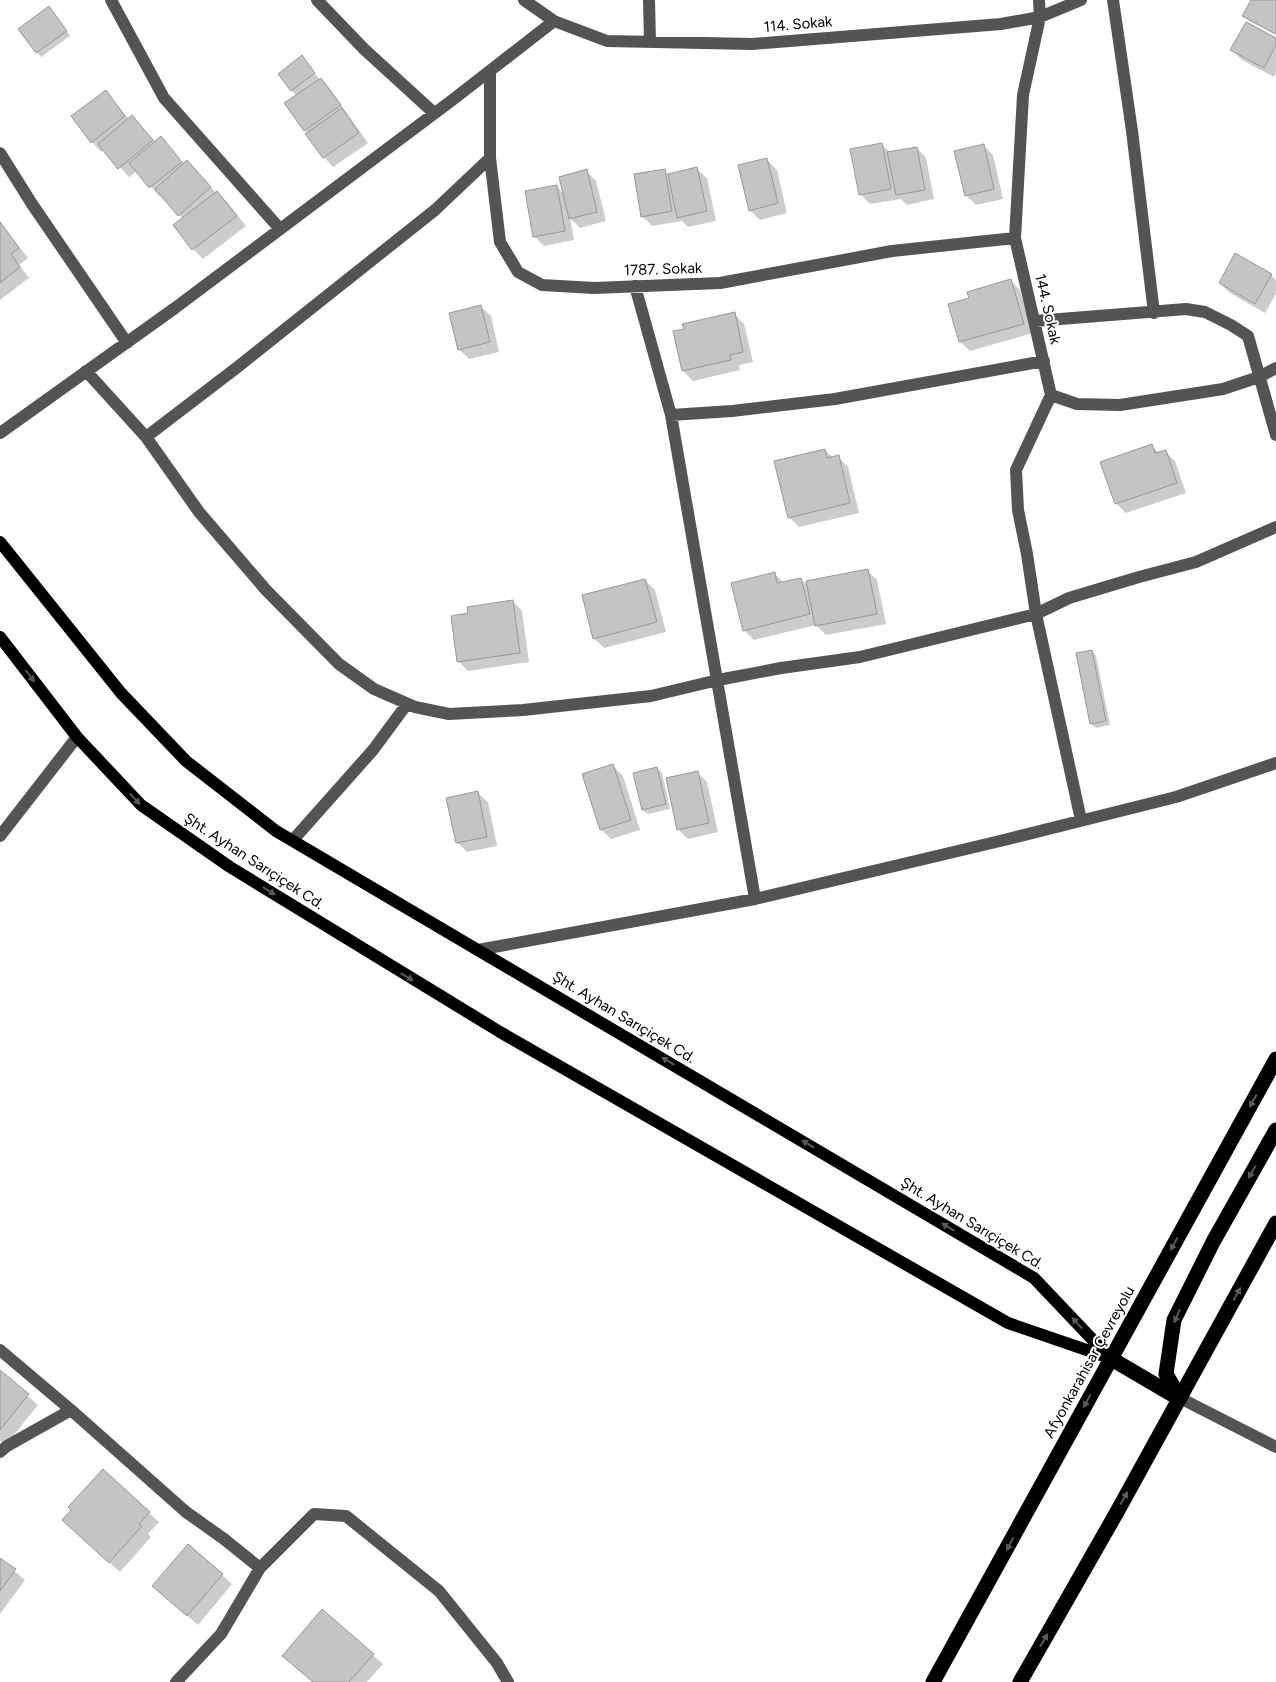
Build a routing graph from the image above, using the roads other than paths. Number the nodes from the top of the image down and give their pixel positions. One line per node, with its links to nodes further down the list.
1 (111, 0): 15 (street)
2 (316, 0): 12 (street)
3 (524, 0): 9 (street, 114. Sokak)
4 (649, 0): 10 (street)
5 (1039, 0): 8 (street, 144. Sokak)
6 (1081, 0): 8 (street, 114. Sokak)
7 (1114, 0): 18 (street)
8 (1040, 17): 10 (street, 114. Sokak); 16 (street, 144. Sokak)
9 (554, 21): 10 (street, 114. Sokak); 11 (street)
10 (650, 42)
11 (490, 71): 12 (street); 14 (street, 1787. Sokak)
12 (434, 114): 15 (street)
13 (0, 153): 20 (street)
14 (490, 158): 17 (street, 1787. Sokak); 29 (street)
15 (280, 229): 20 (street)
16 (1016, 238): 17 (street, 1787. Sokak); 19 (street, 144. Sokak)
17 (635, 286): 26 (street)
18 (1154, 313): 19 (street); 24 (street)
19 (1035, 321): 21 (street, 144. Sokak)
20 (127, 343): 23 (street)
21 (1044, 361): 25 (street, 144. Sokak); 26 (street)
22 (1276, 368): 24 (street)
23 (86, 372): 27 (street); 29 (street)
24 (1259, 377): 25 (street); 28 (street)
25 (1052, 395): 32 (street)
26 (672, 415): 34 (street)
27 (0, 432)
28 (1276, 435)
29 (146, 437): 35 (street)
30 (1276, 527): 32 (street)
31 (0, 542): 40 (main road, Şht. Ayhan Sarıçiçek Cd.)
32 (1036, 614): 34 (street); 38 (street)
33 (0, 637): 36 (main road, Şht. Ayhan Sarıçiçek Cd., one-way to 36)
34 (718, 680): 35 (street); 41 (street)
35 (408, 704): 40 (street)
36 (77, 738): 39 (street); 47 (main road, Şht. Ayhan Sarıçiçek Cd., one-way to 47)
37 (1276, 763): 38 (street)
38 (1081, 820): 41 (street)
39 (0, 836)
40 (292, 840): 42 (main road, Şht. Ayhan Sarıçiçek Cd.)
41 (755, 899): 42 (street)
42 (478, 950): 47 (main road, Şht. Ayhan Sarıçiçek Cd., one-way to 42)
43 (1276, 1059): 47 (highway, Afyonkarahisar Çevreyolu, one-way to 47)
44 (1276, 1130): 48 (highway, one-way to 48)
45 (1276, 1223): 48 (highway, one-way to 45)
46 (0, 1350): 49 (street)
47 (1110, 1358): 48 (highway); 55 (highway, Afyonkarahisar Çevreyolu, one-way to 55)
48 (1180, 1398): 50 (street); 56 (highway, one-way to 48)
49 (71, 1410): 51 (street); 52 (street)
50 (1276, 1447)
51 (0, 1452)
52 (260, 1568): 53 (street); 54 (street)
53 (176, 1682)
54 (508, 1682)
55 (933, 1682)
56 (1020, 1682)

